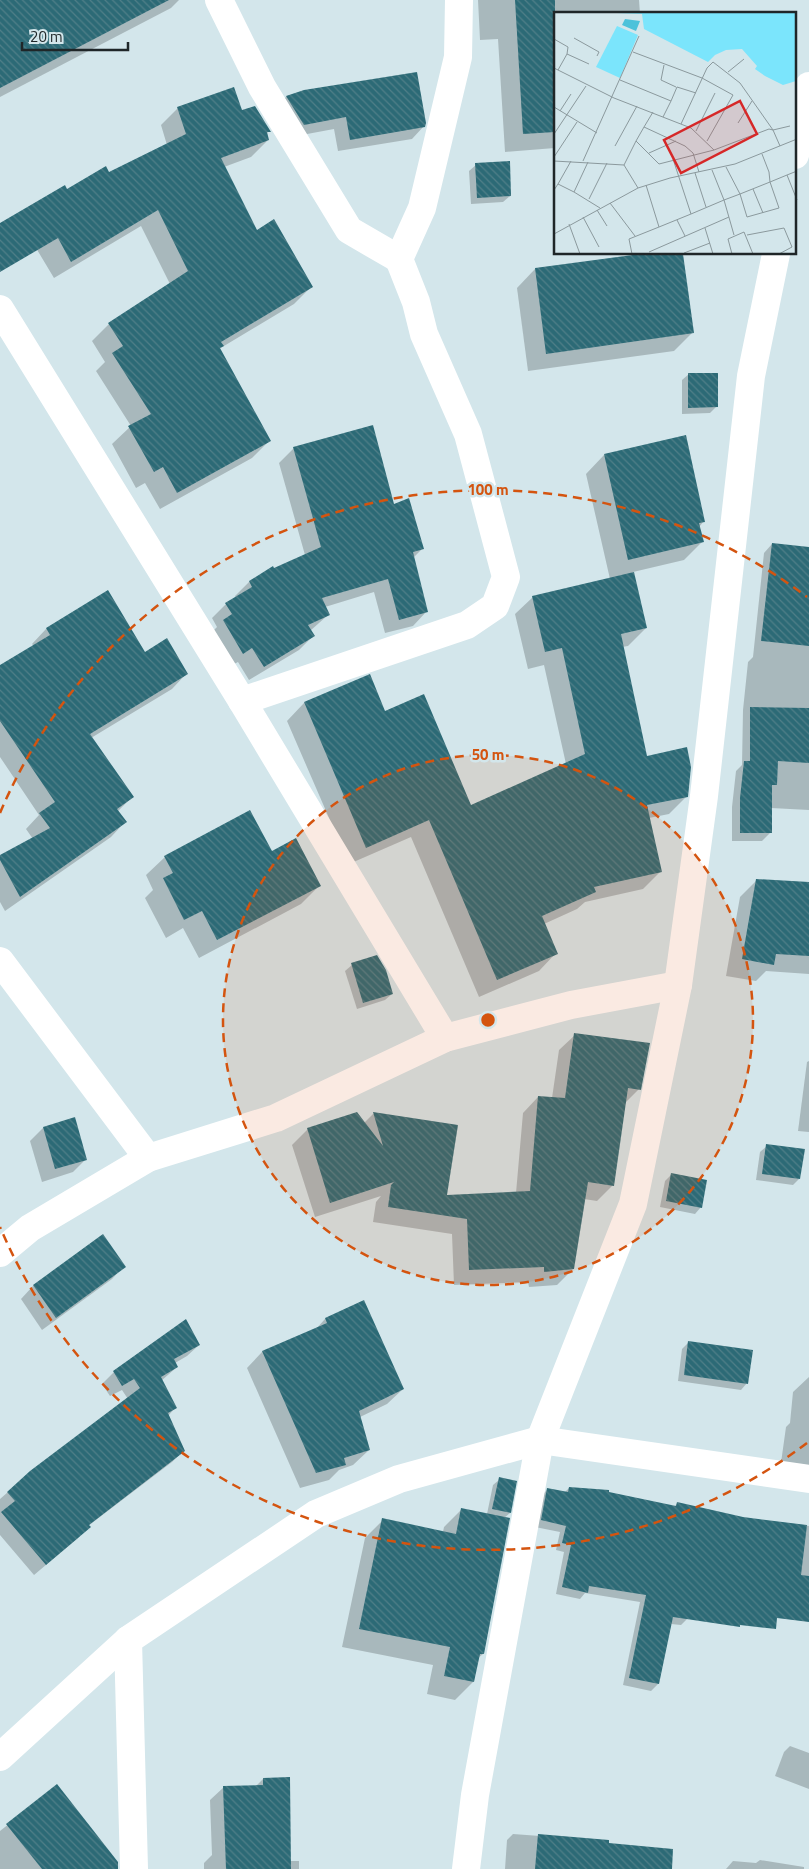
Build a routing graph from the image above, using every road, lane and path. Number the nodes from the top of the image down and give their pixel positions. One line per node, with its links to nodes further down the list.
1 (219, 0): 6 (street)
2 (459, 0): 6 (street)
3 (809, 86): 4 (street)
4 (796, 150)
5 (776, 255): 10 (street)
6 (399, 259): 8 (street)
7 (0, 309): 8 (street)
8 (242, 701): 11 (street)
9 (0, 961): 12 (street)
10 (678, 985): 11 (street); 14 (street)
11 (445, 1038): 12 (street)
12 (148, 1158): 13 (street)
13 (0, 1253)
14 (540, 1440): 15 (street); 16 (street); 19 (street)
15 (809, 1479)
16 (128, 1640): 17 (street); 18 (street)
17 (0, 1757)
18 (134, 1869)
19 (466, 1869)

